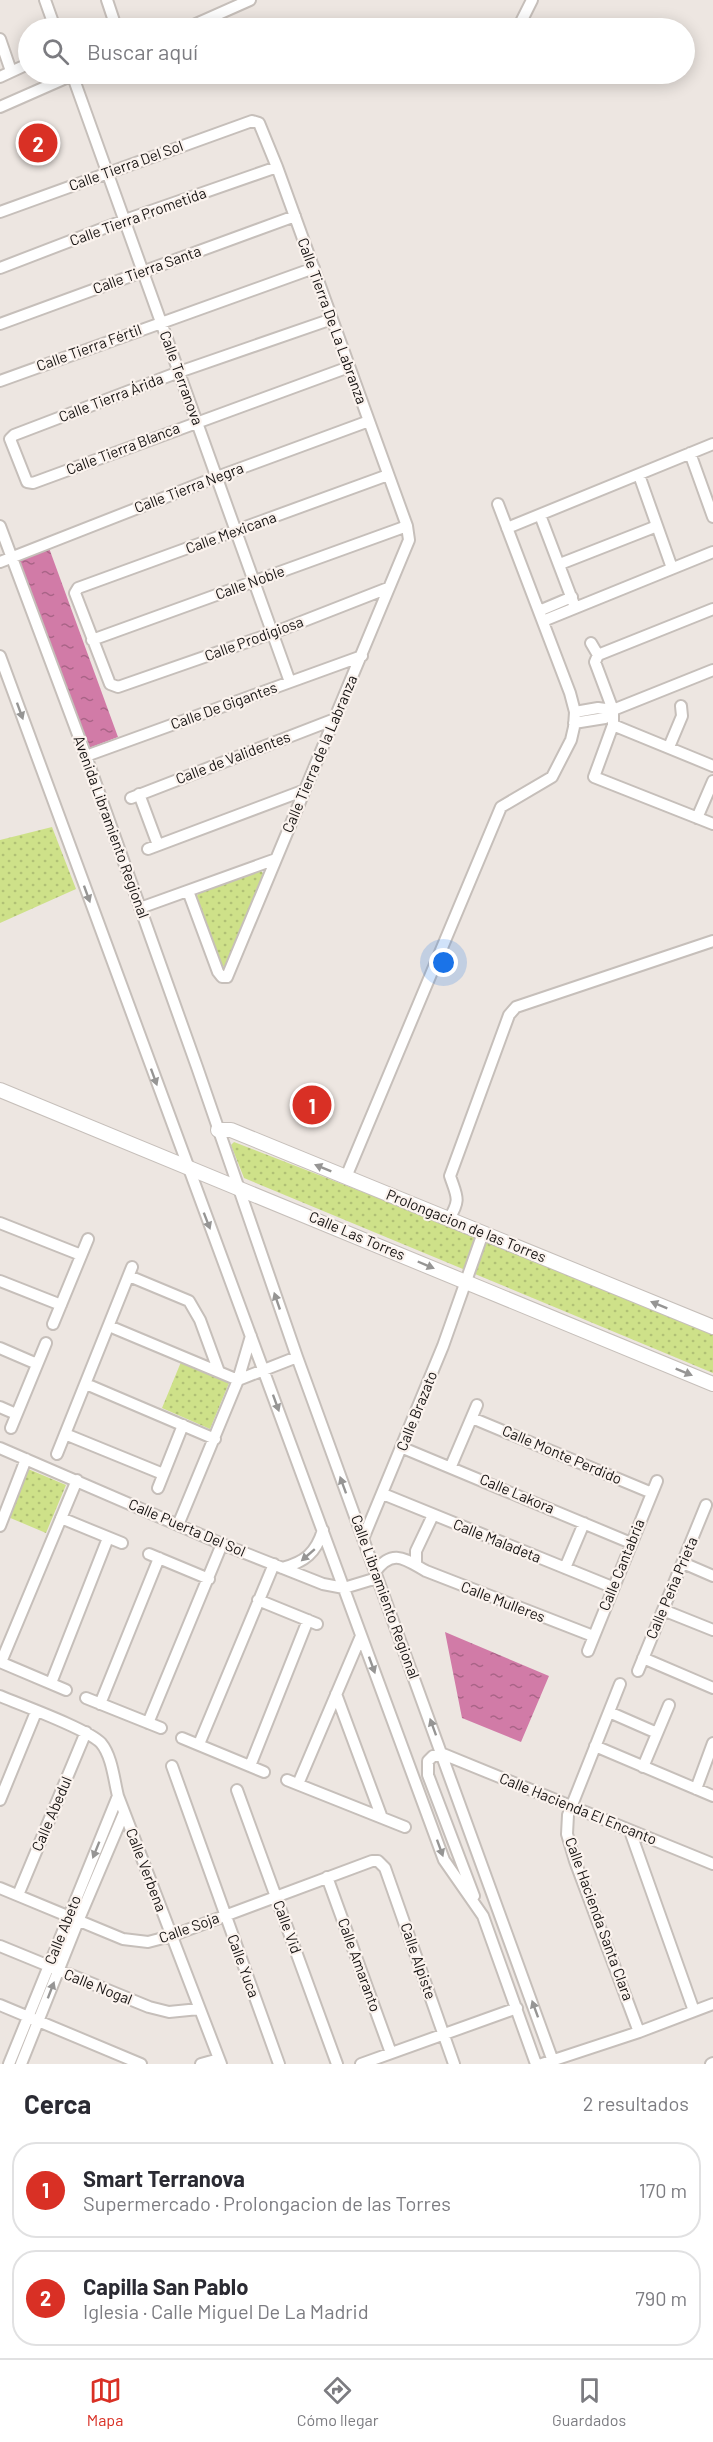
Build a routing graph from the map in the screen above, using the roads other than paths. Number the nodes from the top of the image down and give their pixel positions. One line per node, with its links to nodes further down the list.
1 (45, 0): 5 (street)
2 (107, 0): 6 (street)
3 (250, 0): 7 (street)
4 (532, 0): 8 (street)
5 (51, 18)
6 (113, 18)
7 (210, 18)
8 (523, 18)
9 (0, 39): 11 (street)
10 (18, 68): 11 (street)
11 (12, 71): 12 (street)
12 (0, 77)
13 (51, 84): 15 (street)
14 (76, 84): 18 (street, Calle Terranova)
15 (0, 107)
16 (252, 121): 17 (street, Calle Tierra De La Labranza); 18 (street, Calle Tierra Del Sol)
17 (277, 167): 20 (street, Calle Tierra De La Labranza); 21 (street, Calle Tierra Prometida)
18 (107, 172): 19 (street, Calle Tierra Del Sol); 21 (street, Calle Terranova)
19 (0, 212)
20 (295, 216): 23 (street, Calle Tierra De La Labranza); 24 (street, Calle Tierra Santa)
21 (125, 220): 22 (street, Calle Tierra Prometida); 24 (street, Calle Terranova)
22 (0, 268)
23 (314, 268): 25 (street, Calle Tierra De La Labranza); 26 (street, Calle Tierra Fértil)
24 (143, 271): 26 (street, Calle Terranova); 27 (street, Calle Tierra Santa)
25 (332, 319): 28 (street, Calle Tierra De La Labranza); 29 (street, Calle Tierra Árida)
26 (161, 322): 29 (street, Calle Terranova); 30 (street, Calle Tierra Fértil)
27 (0, 324)
28 (349, 367): 31 (street, Calle Tierra De La Labranza); 32 (street, Calle Tierra Blanca)
29 (179, 372): 32 (street, Calle Terranova); 38 (street, Calle Tierra Árida)
30 (0, 381)
31 (369, 421): 35 (street, Calle Tierra De La Labranza); 37 (street, Calle Tierra Negra)
32 (197, 422): 37 (street, Calle Terranova); 38 (street, Calle Tierra Blanca)
33 (713, 444): 34 (street)
34 (690, 453): 36 (street); 41 (street)
35 (388, 475): 43 (street, Calle Tierra De La Labranza); 46 (street, Calle Mexicana)
36 (639, 475): 40 (street); 44 (street)
37 (217, 477): 46 (street, Calle Terranova); 48 (street, Calle Tierra Negra)
38 (33, 483)
39 (498, 504): 45 (street)
40 (540, 515): 45 (street); 50 (street)
41 (713, 517)
42 (0, 526): 48 (street, Avenida Libramiento Regional)
43 (407, 526): 52 (street, Calle Noble); 53 (street, Calle Tierra de la Labranza)
44 (657, 526): 50 (street); 51 (street)
45 (507, 528): 56 (street)
46 (236, 532): 52 (street, Calle Terranova); 58 (street, Calle Mexicana)
47 (713, 552): 51 (street)
48 (11, 557): 49 (street, Calle Tierra Negra); 71 (street, Avenida Libramiento Regional)
49 (0, 562)
50 (560, 564): 54 (street)
51 (672, 568): 54 (street)
52 (254, 582): 57 (street, Calle Terranova); 58 (street, Calle Noble)
53 (388, 588): 57 (street, Calle Prodigiosa); 62 (street, Calle Tierra de la Labranza)
54 (574, 602): 56 (street)
55 (713, 609): 60 (street)
56 (541, 616): 67 (street)
57 (273, 633): 58 (street, Calle Prodigiosa); 64 (street, Calle Terranova)
58 (92, 640)
59 (591, 643): 60 (street)
60 (598, 655): 66 (street)
61 (0, 656): 83 (street, one-way to 83)
62 (362, 656): 64 (street, Calle De Gigantes); 68 (street, Calle Tierra de la Labranza)
63 (713, 669): 66 (street)
64 (290, 682): 71 (street, Calle De Gigantes)
65 (681, 706): 70 (street)
66 (613, 710): 67 (street); 69 (street)
67 (574, 717): 84 (street)
68 (335, 719): 74 (street, Calle Tierra de la Labranza); 74 (street, Calle de Validentes)
69 (614, 725): 70 (street); 75 (street)
70 (669, 747): 72 (street)
71 (86, 756): 79 (street, Avenida Libramiento Regional)
72 (713, 766)
73 (713, 781): 75 (street)
74 (305, 790): 77 (street, Calle Tierra de la Labranza)
75 (698, 818): 76 (street)
76 (713, 824)
77 (276, 859): 78 (street); 78 (street, Calle Tierra de la Labranza)
78 (188, 891): 79 (street)
79 (140, 908): 82 (street, Avenida Libramiento Regional)
80 (713, 941): 86 (street)
81 (0, 1090): 83 (main road, Calle Las Torres)
82 (218, 1130): 84 (main road, Prolongacion de las Torres, one-way to 82); 85 (street, Calle Libramiento Regional)
83 (187, 1166): 85 (main road, Calle Las Torres); 97 (street, one-way to 97)
84 (346, 1177): 86 (main road, Prolongacion de las Torres)
85 (237, 1186): 92 (main road, Calle Las Torres, one-way to 92); 100 (street, Calle Libramiento Regional, one-way to 85)
86 (449, 1219): 88 (main road, Prolongacion de las Torres)
87 (0, 1223): 90 (street)
88 (483, 1233): 92 (street, Calle Brazato); 96 (main road, Prolongacion de las Torres, one-way to 88)
89 (88, 1239): 90 (street)
90 (81, 1256): 93 (street)
91 (0, 1281): 93 (street)
92 (468, 1283): 106 (main road, Calle Las Torres, one-way to 106); 116 (street, Calle Brazato)
93 (61, 1305): 94 (street)
94 (53, 1324)
95 (109, 1326): 103 (street); 103 (street); 105 (street)
96 (713, 1327)
97 (251, 1336): 102 (street); 104 (street)
98 (46, 1343): 101 (street)
99 (0, 1348): 101 (street)
100 (297, 1357): 102 (street); 136 (street, Calle Libramiento Regional, one-way to 100)
101 (37, 1364): 109 (street)
102 (264, 1371): 104 (street); 134 (street, one-way to 134)
103 (219, 1372): 104 (street)
104 (238, 1380): 114 (street)
105 (86, 1384): 111 (street); 113 (street)
106 (713, 1384)
107 (477, 1405): 110 (street)
108 (0, 1407): 109 (street)
109 (16, 1414): 112 (street)
110 (472, 1418): 119 (street); 125 (street, Calle Monte Perdido)
111 (183, 1425): 114 (street); 120 (street)
112 (11, 1428)
113 (65, 1434): 117 (street); 120 (street)
114 (215, 1439): 132 (street)
115 (0, 1448): 118 (street, Calle Puerta Del Sol)
116 (403, 1448): 119 (street, Calle Lakora); 126 (street, Calle Brazato)
117 (57, 1454)
118 (26, 1459): 121 (street, Calle Puerta Del Sol); 127 (street)
119 (451, 1466): 131 (street, Calle Lakora)
120 (163, 1474): 123 (street)
121 (77, 1480): 130 (street); 132 (street, Calle Puerta Del Sol)
122 (657, 1481): 125 (street, Calle Cantabria)
123 (158, 1488)
124 (0, 1492): 127 (street)
125 (652, 1493): 138 (street, Calle Cantabria)
126 (383, 1494): 129 (street, Calle Maladeta); 136 (street, Calle Brazato)
127 (12, 1497): 133 (street)
128 (707, 1513): 141 (street, Calle Peña Prieta)
129 (434, 1515): 140 (street); 143 (street, Calle Maladeta)
130 (61, 1518): 135 (street); 156 (street)
131 (584, 1523): 138 (street, Calle Lakora); 143 (street)
132 (178, 1525): 139 (street, Calle Puerta Del Sol)
133 (0, 1526)
134 (323, 1530): 142 (street, one-way to 142); 148 (street)
135 (108, 1538): 137 (street); 158 (street)
136 (363, 1539): 144 (street, Calle Libramiento Regional)
137 (122, 1543)
138 (631, 1543): 147 (street, Calle Cantabria)
139 (222, 1544): 142 (street, Calle Puerta Del Sol); 146 (street)
140 (416, 1563): 144 (street); 153 (street, Calle Mulleres)
141 (682, 1563): 145 (street); 150 (street, Calle Peña Prieta)
142 (278, 1566): 148 (street, Calle Puerta Del Sol); 149 (street)
143 (565, 1568): 147 (street, Calle Maladeta)
144 (376, 1575): 148 (street); 177 (street, Calle Libramiento Regional, one-way to 144)
145 (713, 1576)
146 (209, 1578): 165 (street); 169 (street)
147 (612, 1587): 153 (street, Calle Cantabria)
148 (344, 1588): 152 (street)
149 (258, 1600): 175 (street); 180 (street)
150 (663, 1610): 151 (street); 155 (street, Calle Peña Prieta)
151 (713, 1629)
152 (361, 1636): 162 (street); 201 (street, one-way to 201)
153 (593, 1636): 154 (street, Calle Cantabria)
154 (588, 1651)
155 (643, 1658): 157 (street, Calle Peña Prieta); 160 (street)
156 (1, 1662): 158 (street)
157 (638, 1671)
158 (51, 1683): 161 (street)
159 (620, 1684): 168 (street, Calle Hacienda Santa Clara)
160 (713, 1688)
161 (66, 1690)
162 (336, 1694): 184 (street); 192 (street)
163 (0, 1696): 167 (street)
164 (86, 1698): 165 (street)
165 (100, 1704): 169 (street)
166 (669, 1705): 172 (street)
167 (36, 1712): 171 (street); 189 (street)
168 (609, 1712): 172 (street); 176 (street, Calle Hacienda Santa Clara)
169 (148, 1723): 170 (street)
170 (161, 1728)
171 (86, 1732): 187 (street, Calle Verbena); 199 (street, Calle Abedul)
172 (657, 1733): 181 (street)
173 (182, 1738): 175 (street)
174 (713, 1743): 178 (street)
175 (199, 1744): 180 (street)
176 (595, 1746): 181 (street); 190 (street, Calle Hacienda Santa Clara)
177 (443, 1754): 190 (street, Calle Hacienda El Encanto); 201 (street); 217 (street, Calle Libramiento Regional, one-way to 177)
178 (711, 1757): 185 (street)
179 (172, 1766): 202 (street, Calle Yuca)
180 (250, 1766): 182 (street)
181 (643, 1767): 185 (street)
182 (264, 1772)
183 (287, 1780): 184 (street)
184 (298, 1784): 192 (street)
185 (696, 1789): 188 (street)
186 (237, 1790): 200 (street, Calle Vid)
187 (118, 1796): 191 (street, Calle Verbena); 203 (street, Calle Abeto, one-way to 203)
188 (713, 1796)
189 (0, 1800)
190 (572, 1806): 194 (street, Calle Hacienda El Encanto); 213 (street, Calle Hacienda Santa Clara)
191 (124, 1813): 203 (street, Calle Abeto); 204 (street, Calle Verbena)
192 (382, 1818): 193 (street)
193 (405, 1827)
194 (630, 1831): 196 (street, Calle Hacienda El Encanto); 211 (street)
195 (378, 1861): 197 (street, Calle Soja); 214 (street, Calle Alpiste)
196 (713, 1864)
197 (327, 1878): 200 (street, Calle Soja); 215 (street, Calle Amaranto)
198 (0, 1888): 199 (street, Calle Soja)
199 (18, 1895): 203 (street, Calle Soja)
200 (276, 1896): 202 (street, Calle Soja); 223 (street, Calle Vid)
201 (477, 1904): 209 (street)
202 (225, 1915): 204 (street, Calle Soja); 222 (street, Calle Yuca)
203 (74, 1917): 204 (street, Calle Soja); 206 (street, Calle Abeto)
204 (171, 1936): 210 (street, Calle Verbena)
205 (0, 1946): 206 (street, Calle Nogal)
206 (54, 1969): 210 (street, Calle Nogal); 212 (street, Calle Abeto)
207 (713, 2004): 211 (street)
208 (0, 2005): 212 (street)
209 (517, 2008): 214 (street); 226 (street)
210 (199, 2009): 216 (street, Calle Verbena)
211 (694, 2011): 213 (street)
212 (34, 2019): 218 (street, Calle Abeto); 219 (street, Calle Abeto); 220 (street)
213 (639, 2032): 217 (street)
214 (443, 2033): 215 (street); 225 (street, Calle Alpiste)
215 (391, 2053): 224 (street)
216 (220, 2061): 221 (street)
217 (554, 2062): 227 (street)
218 (9, 2064)
219 (21, 2064)
220 (137, 2064)
221 (201, 2064)
222 (279, 2064)
223 (337, 2064)
224 (361, 2064)
225 (454, 2064)
226 (536, 2064)
227 (542, 2064)

